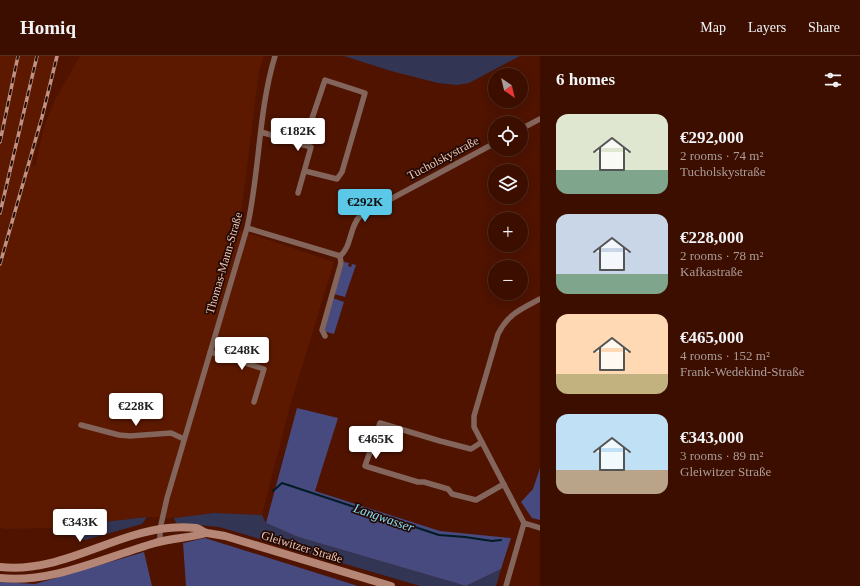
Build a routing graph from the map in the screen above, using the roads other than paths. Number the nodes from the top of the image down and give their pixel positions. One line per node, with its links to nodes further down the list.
1 (275, 56): 4 (street, Thomas-Mann-Straße)
2 (540, 119): 3 (street)
3 (528, 125)
4 (261, 132): 5 (street); 9 (street, Thomas-Mann-Straße)
5 (303, 145): 7 (street); 7 (street)
6 (488, 147): 10 (street, Tucholskystraße)
7 (305, 171): 8 (street)
8 (298, 193)
9 (247, 228): 10 (street); 13 (street, Thomas-Mann-Straße)
10 (340, 256): 12 (street)
11 (540, 299): 17 (street)
12 (325, 336)
13 (210, 352): 14 (street); 16 (street, Thomas-Mann-Straße)
14 (254, 402)
15 (81, 425): 16 (street)
16 (184, 438): 21 (street, Thomas-Mann-Straße)
17 (482, 442): 18 (street); 18 (street)
18 (504, 484): 19 (street)
19 (524, 523): 20 (street); 27 (street)
20 (540, 528)
21 (160, 529): 22 (main road, Gleiwitzer Straße); 23 (street, Thomas-Mann-Straße); 24 (main road, Gleiwitzer Straße)
22 (206, 533): 23 (main road, Gleiwitzer Straße); 26 (main road, Gleiwitzer Straße)
23 (160, 541): 25 (main road, Gleiwitzer Straße)
24 (0, 567)
25 (0, 578)
26 (391, 586)
27 (506, 586)

